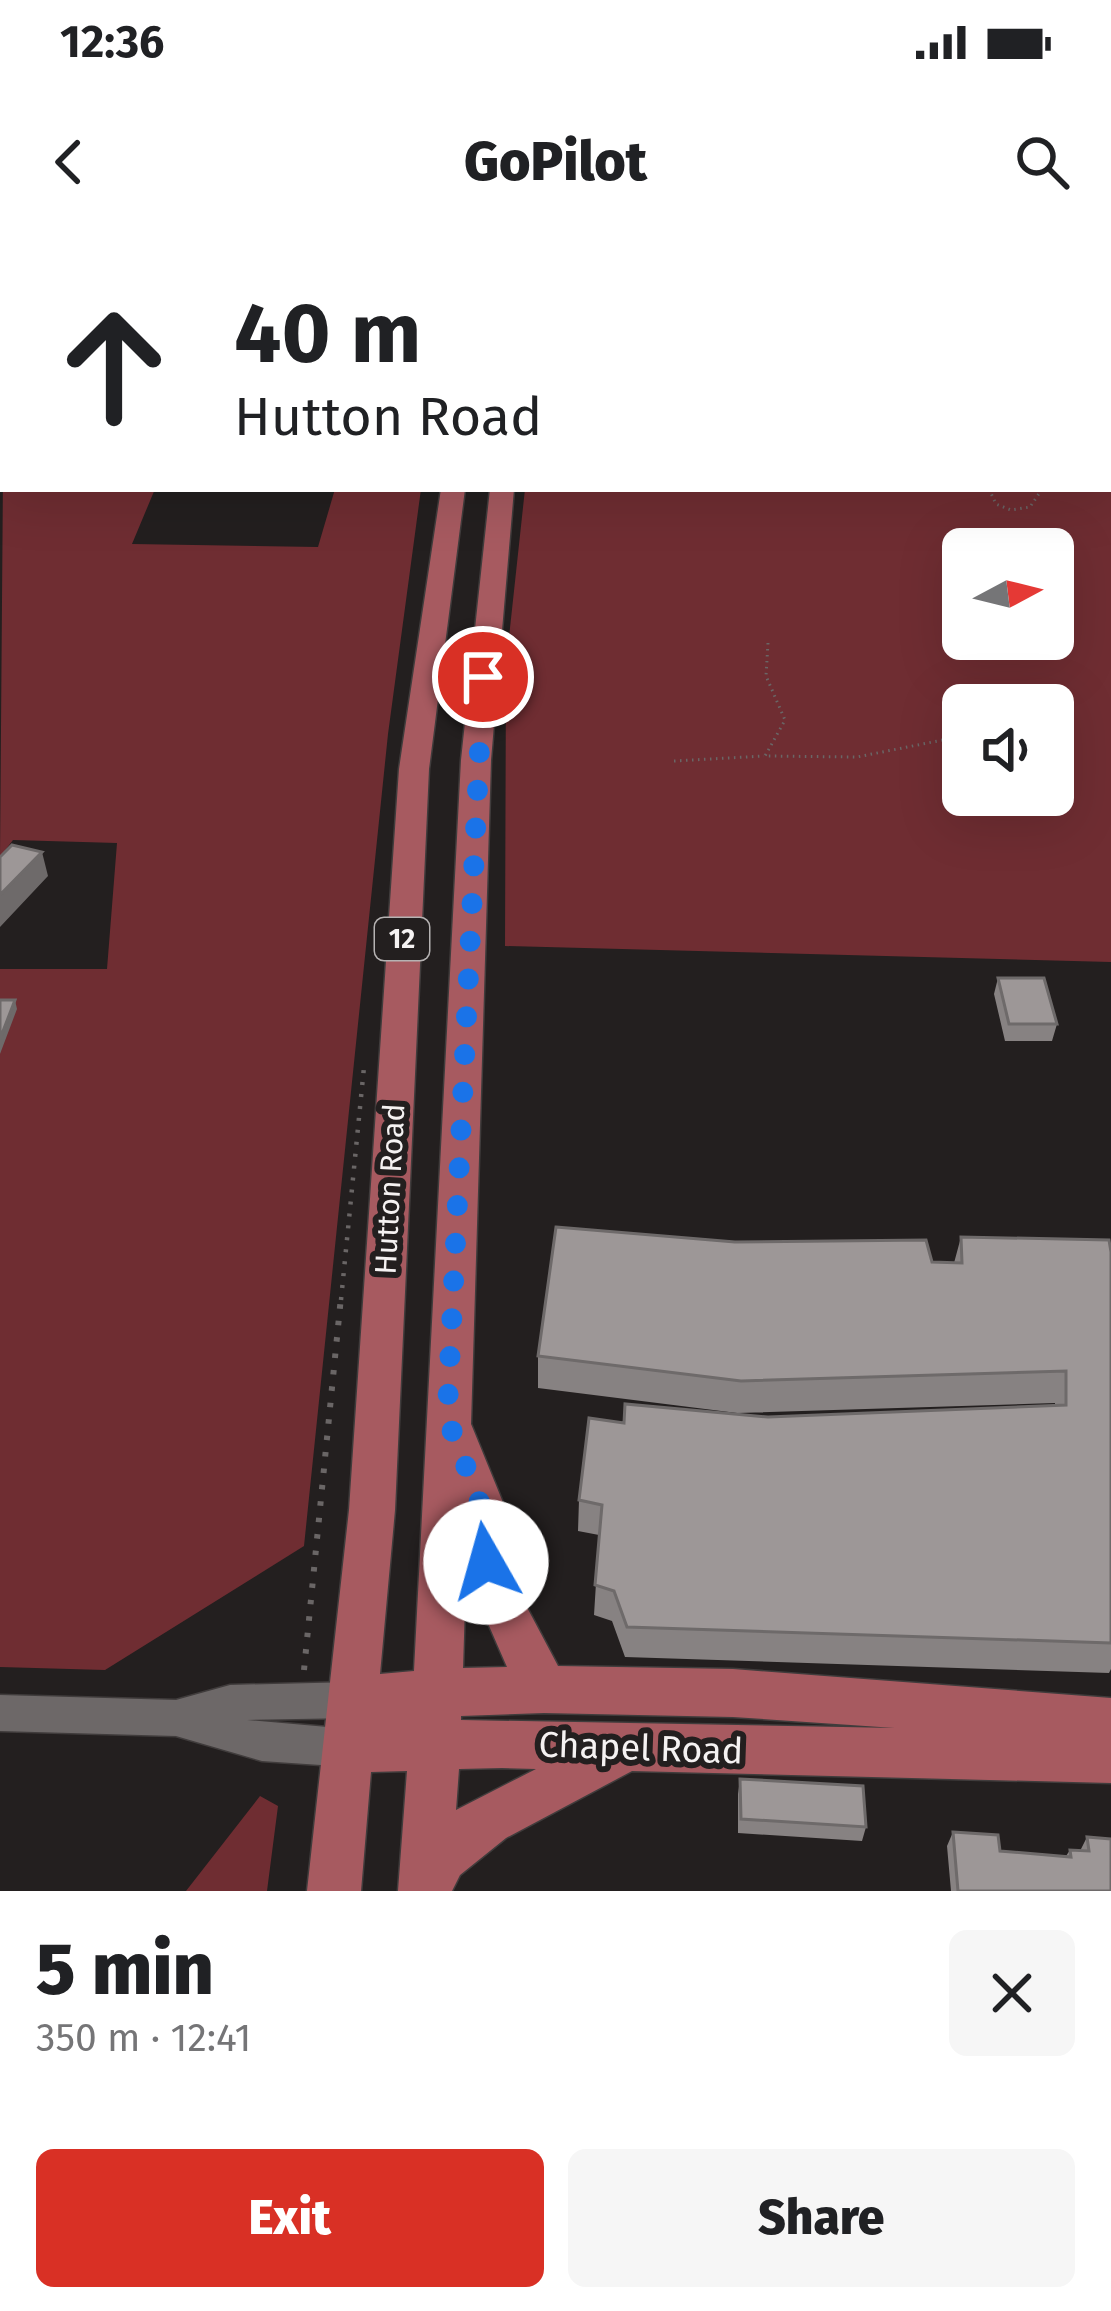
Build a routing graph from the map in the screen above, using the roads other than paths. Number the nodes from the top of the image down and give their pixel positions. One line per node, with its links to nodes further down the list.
1 (453, 492): 8 (main road, Hutton Road / 12)
2 (502, 492): 3 (main road, 12)
3 (447, 1418): 4 (main road); 5 (main road, 12)
4 (543, 1686): 5 (main road, Chapel Road); 7 (main road, Chapel Road)
5 (438, 1691): 8 (main road, Chapel Road); 9 (main road, 12)
6 (0, 1713): 8 (street, Chapel Road)
7 (1111, 1721)
8 (352, 1724): 9 (main road, Chapel Road); 13 (main road, Hutton Road / 12)
9 (434, 1745): 10 (main road, Chapel Road); 12 (main road, 12)
10 (627, 1745): 11 (main road, Chapel Road); 12 (main road)
11 (1111, 1758)
12 (426, 1882)
13 (334, 1891)

